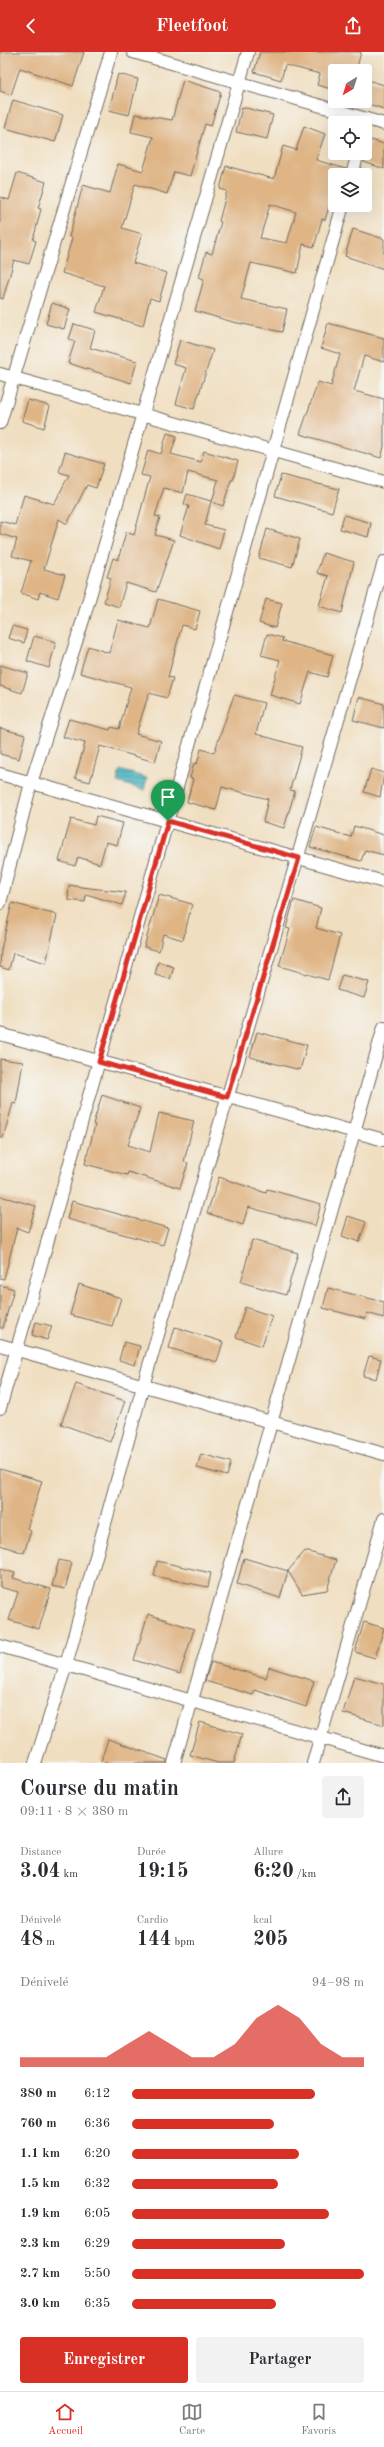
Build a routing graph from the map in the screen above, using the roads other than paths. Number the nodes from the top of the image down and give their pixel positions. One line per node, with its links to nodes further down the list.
1 (111, 52): 10 (street)
2 (133, 52): 4 (street)
3 (248, 52): 4 (street)
4 (239, 82): 5 (street); 11 (street)
5 (344, 116)
6 (372, 123): 7 (street)
7 (384, 124)
8 (341, 212): 13 (street)
9 (0, 374): 10 (street)
10 (13, 378): 11 (street); 12 (street)
11 (144, 414): 13 (street); 17 (street)
12 (0, 422)
13 (272, 452): 14 (street); 18 (street)
14 (384, 482)
15 (384, 562): 19 (street)
16 (0, 774): 17 (street)
17 (31, 783): 18 (street); 21 (street)
18 (168, 821): 19 (street); 24 (street)
19 (299, 858): 20 (street); 25 (street)
20 (384, 882)
21 (0, 903)
22 (384, 1027): 26 (street)
23 (0, 1034): 24 (street)
24 (99, 1062): 25 (street); 29 (street)
25 (227, 1097): 26 (street); 30 (street)
26 (354, 1132): 27 (street); 32 (street)
27 (384, 1140)
28 (0, 1345): 29 (street)
29 (17, 1350): 30 (street); 31 (street)
30 (143, 1386): 32 (street); 36 (street)
31 (0, 1408)
32 (271, 1422): 33 (street); 37 (street)
33 (384, 1454)
34 (384, 1518): 38 (street)
35 (0, 1646): 36 (street)
36 (66, 1665): 37 (street); 40 (street)
37 (192, 1701): 38 (street); 41 (street)
38 (321, 1738): 39 (street); 42 (street)
39 (384, 1756)
40 (35, 1763)
41 (174, 1763)
42 (313, 1763)

